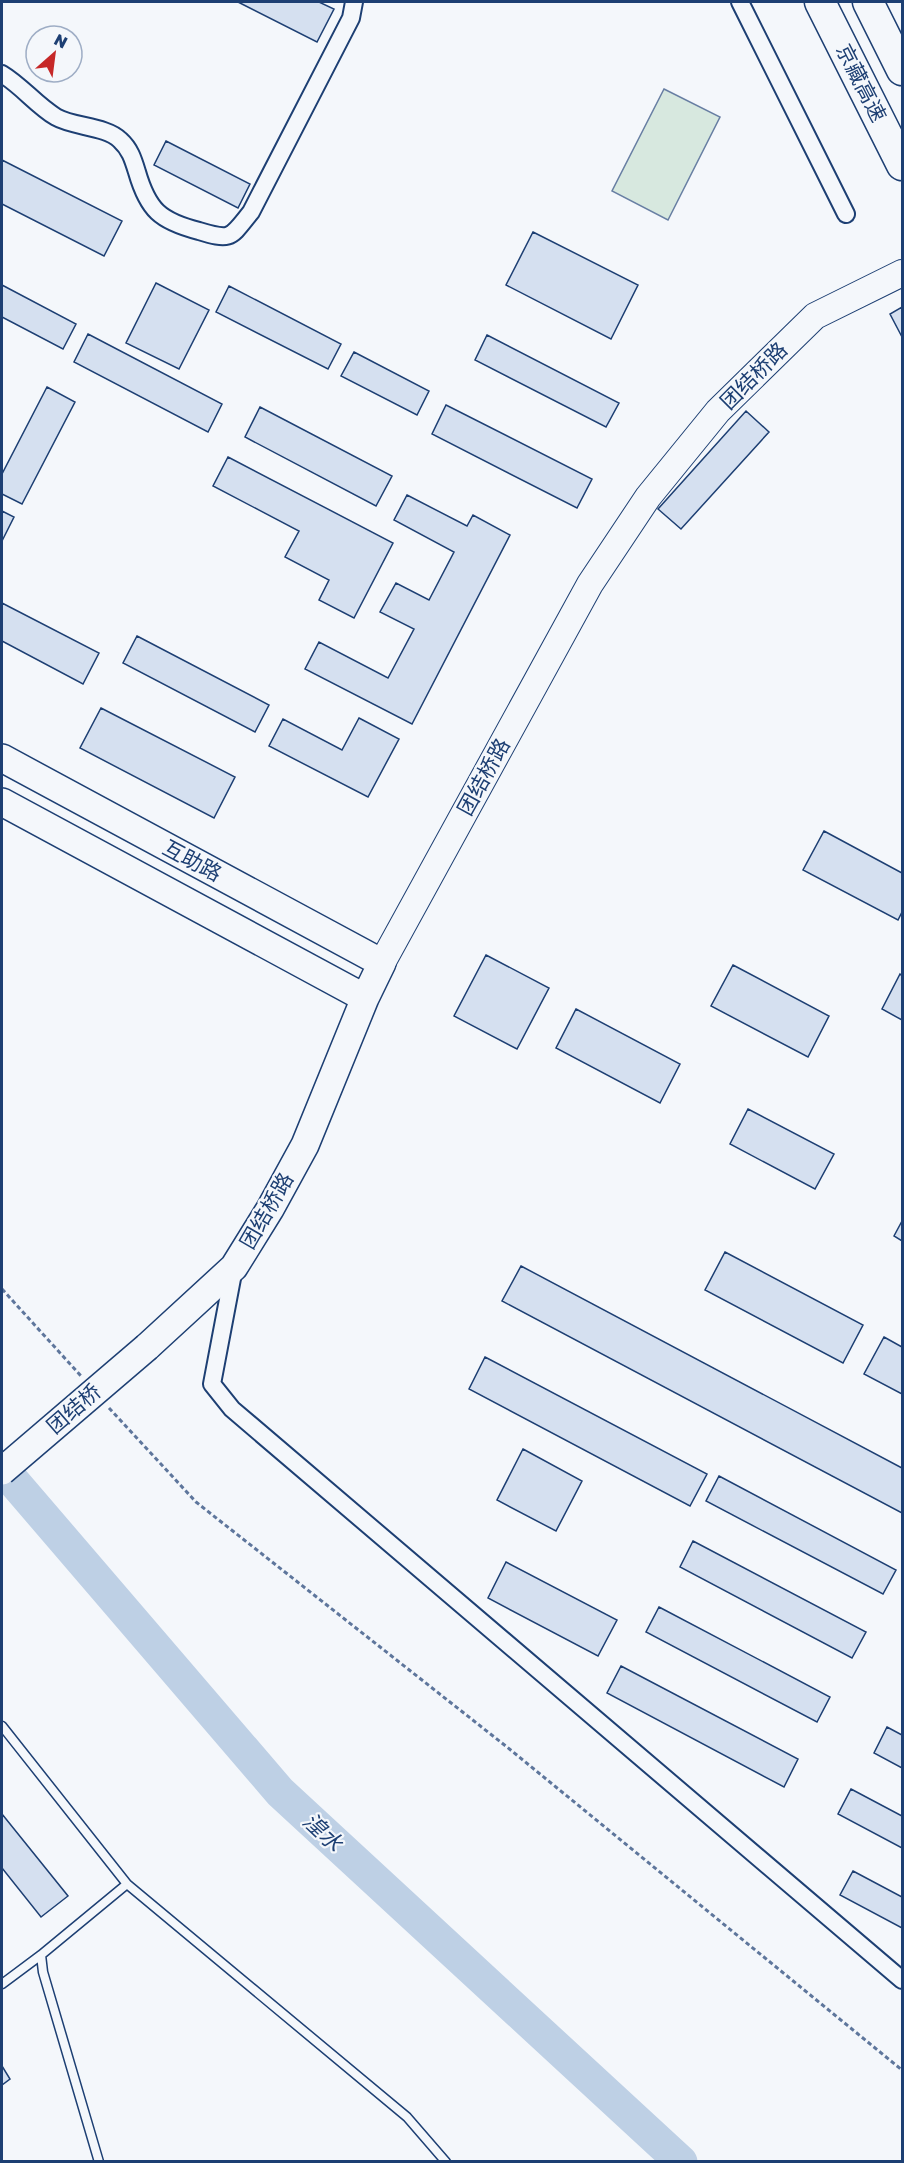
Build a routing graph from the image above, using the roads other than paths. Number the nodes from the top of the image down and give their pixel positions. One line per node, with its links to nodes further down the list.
1 (354, 2): 6 (street)
2 (740, 2): 8 (street)
3 (820, 2): 7 (highway, 京藏高速)
4 (868, 2): 5 (highway, 京藏高速)
5 (903, 70)
6 (2, 74)
7 (903, 165)
8 (846, 214)
9 (903, 273): 12 (main road, 团结桥路)
10 (2, 758): 12 (highway, 互助路)
11 (2, 802): 13 (highway, 互助路)
12 (382, 963): 13 (highway, 团结桥路)
13 (365, 998): 14 (highway, 团结桥路)
14 (234, 1267): 15 (highway, 团结桥路); 20 (street)
15 (147, 1347): 16 (highway, 团结桥, bridge)
16 (2, 1471)
17 (2, 1726): 18 (lane)
18 (127, 1884): 19 (lane); 23 (lane)
19 (42, 1955): 21 (lane); 22 (lane)
20 (903, 1980)
21 (2, 1984)
22 (99, 2162)
23 (446, 2162)

